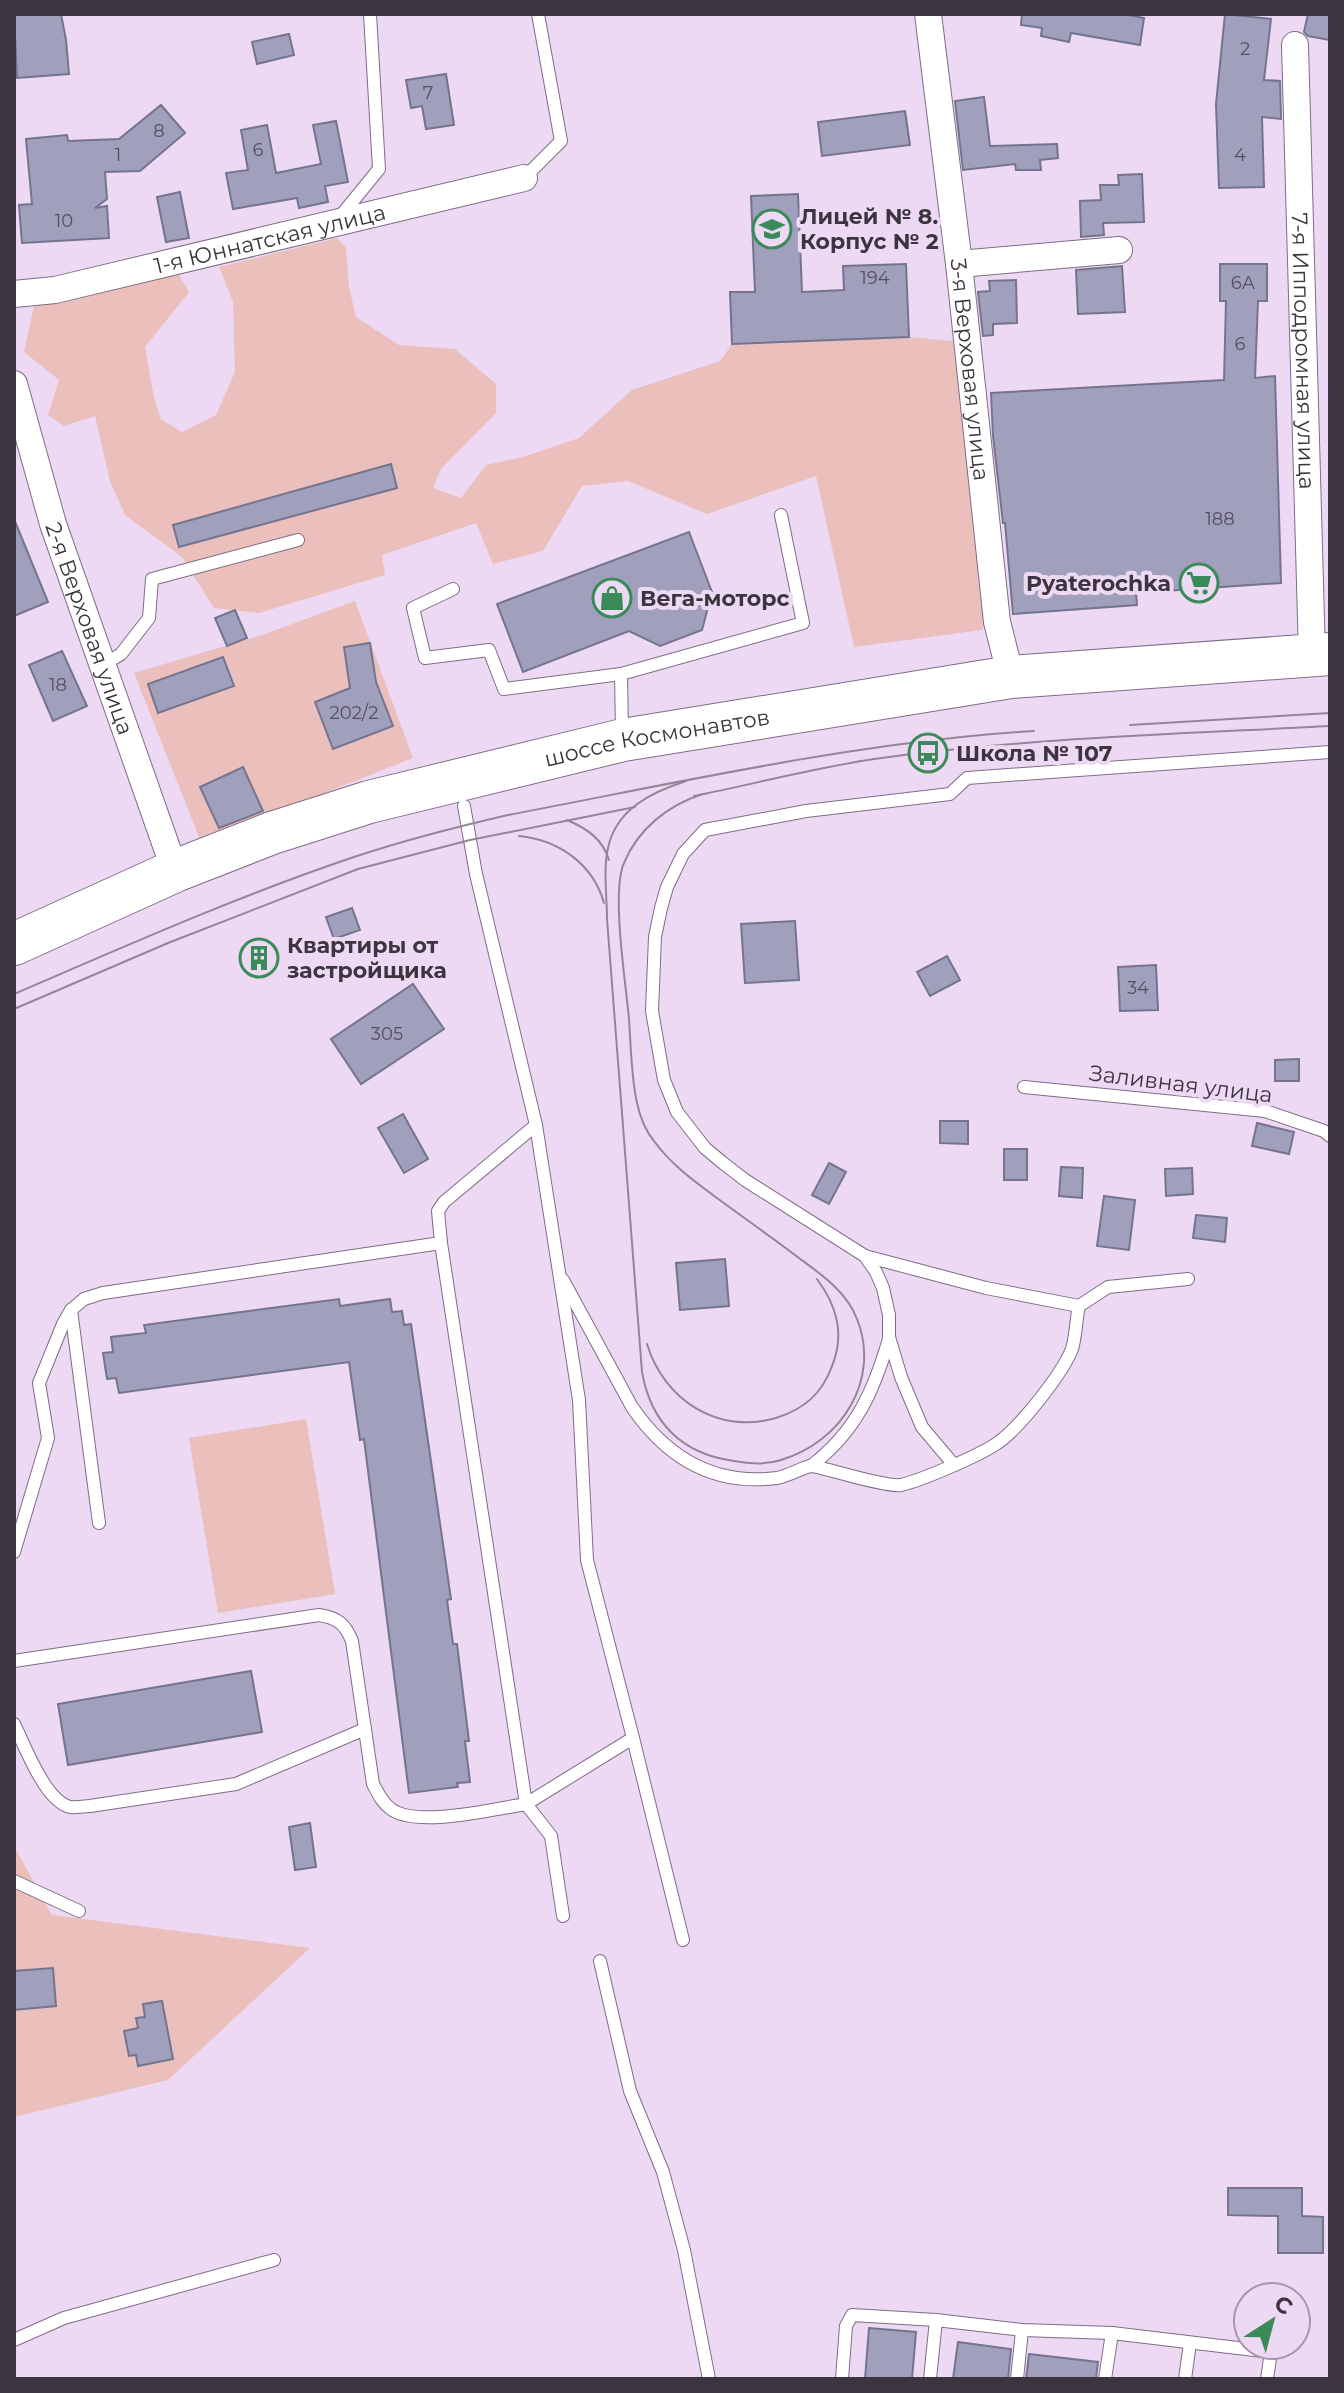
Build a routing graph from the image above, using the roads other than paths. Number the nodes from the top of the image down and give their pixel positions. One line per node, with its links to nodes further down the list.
1 (370, 14): 6 (lane)
2 (538, 14): 5 (lane)
3 (928, 14): 8 (street, 3-я Верховая улица)
4 (1295, 45): 14 (street, 7-я Ипподромная улица)
5 (524, 178): 6 (street, 1-я Юннатская улица)
6 (334, 223): 9 (street, 1-я Юннатская улица)
7 (1119, 250): 8 (street)
8 (959, 264): 17 (street, 3-я Верховая улица)
9 (14, 294)
10 (14, 384): 15 (street, 2-я Верховая улица)
11 (781, 515): 16 (lane)
12 (298, 540): 15 (lane)
13 (453, 589): 16 (lane)
14 (1324, 663): 17 (main road, шоссе Космонавтов); 20 (main road, шоссе Космонавтов)
15 (102, 666): 21 (street, 2-я Верховая улица)
16 (621, 674): 18 (lane)
17 (1011, 677): 18 (main road, шоссе Космонавтов)
18 (623, 740): 21 (main road, шоссе Космонавтов)
19 (1330, 752): 28 (lane)
20 (464, 806): 23 (main road, шоссе Космонавтов); 25 (lane)
21 (175, 871): 22 (main road, шоссе Космонавтов)
22 (14, 944)
23 (14, 971)
24 (1024, 1087): 26 (lane, Заливная улица)
25 (536, 1125): 27 (lane); 29 (lane)
26 (1330, 1136)
27 (441, 1243): 32 (lane); 42 (lane)
28 (865, 1256): 31 (lane); 33 (lane)
29 (557, 1271): 35 (lane); 41 (lane)
30 (1188, 1279): 31 (lane)
31 (1079, 1306): 34 (lane)
32 (71, 1310): 36 (lane); 37 (lane)
33 (889, 1337): 34 (lane); 35 (lane)
34 (954, 1465): 35 (lane)
35 (811, 1466)
36 (99, 1523)
37 (14, 1552)
38 (14, 1661): 40 (lane)
39 (14, 1724): 40 (lane)
40 (365, 1729): 42 (lane)
41 (633, 1738): 42 (lane); 46 (lane)
42 (526, 1804): 45 (lane)
43 (14, 1881): 44 (lane)
44 (79, 1911)
45 (563, 1916)
46 (683, 1940)
47 (600, 1961): 54 (lane)
48 (274, 2260): 52 (lane)
49 (936, 2320): 50 (lane); 55 (lane); 56 (lane)
50 (1022, 2330): 51 (lane); 57 (lane)
51 (1112, 2333): 53 (lane); 58 (lane)
52 (14, 2340)
53 (1190, 2343): 59 (lane); 60 (lane)
54 (709, 2379)
55 (842, 2379)
56 (930, 2379)
57 (1017, 2379)
58 (1105, 2379)
59 (1185, 2379)
60 (1267, 2379)

